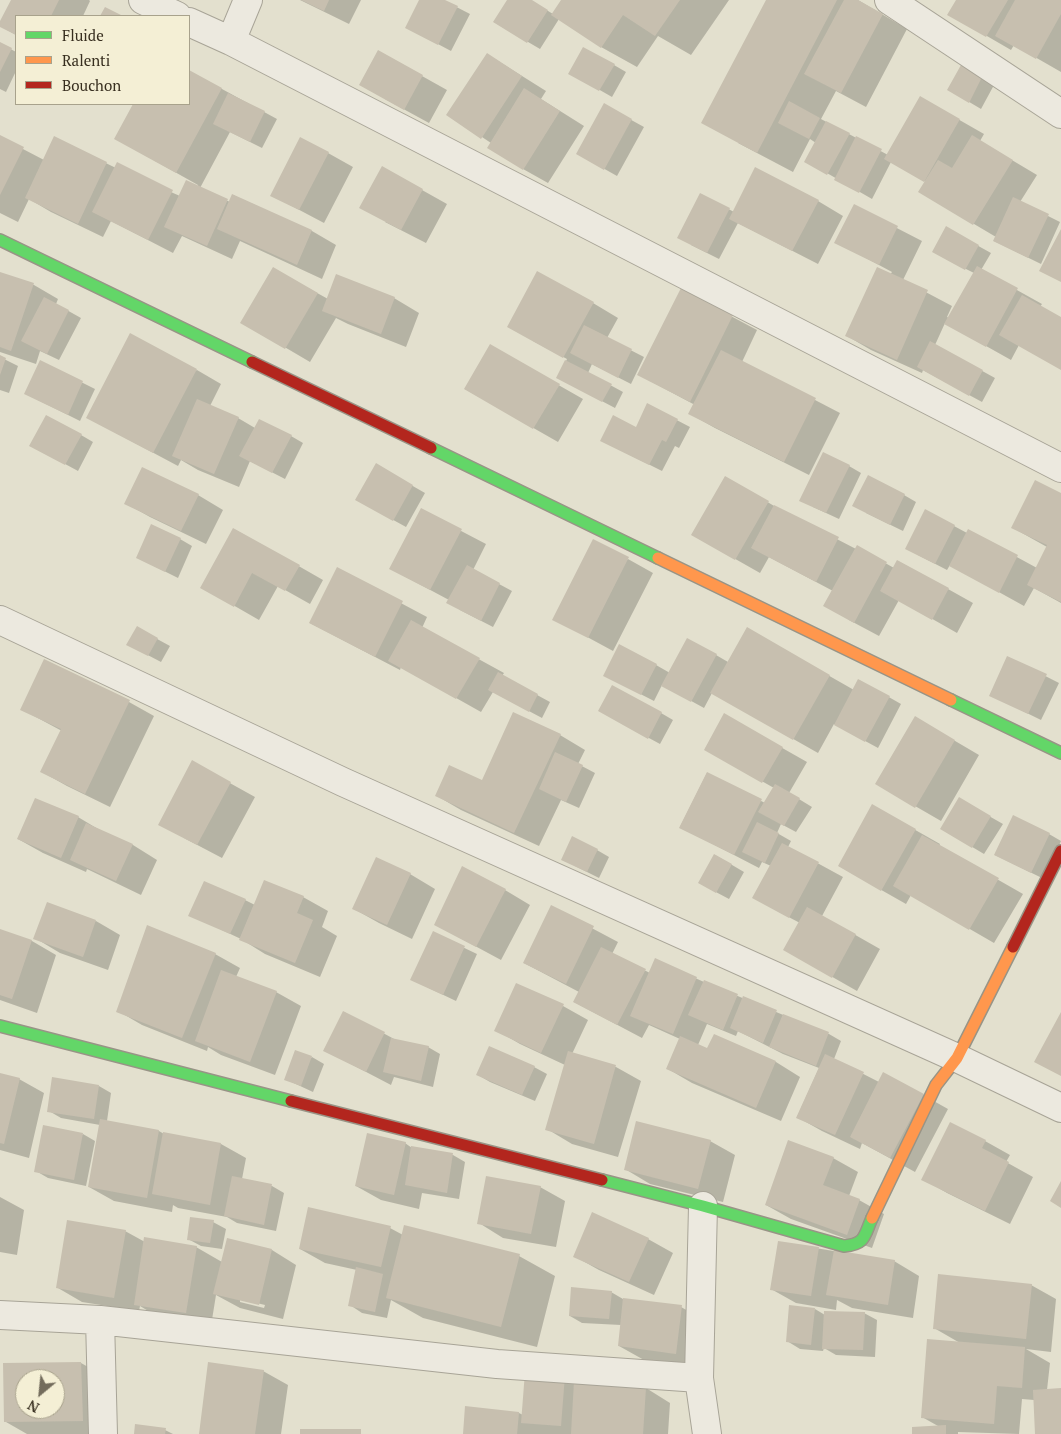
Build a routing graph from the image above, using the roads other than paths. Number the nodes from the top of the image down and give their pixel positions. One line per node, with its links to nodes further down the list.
1 (142, 0): 4 (street)
2 (248, 0): 6 (street)
3 (889, 0): 7 (street)
4 (175, 15)
5 (190, 22): 6 (street)
6 (231, 42): 9 (street)
7 (1061, 114)
8 (0, 240): 11 (street)
9 (1061, 468)
10 (0, 620): 14 (street)
11 (1061, 753)
12 (1061, 851): 14 (street)
13 (0, 1026): 16 (street)
14 (957, 1058): 15 (street); 16 (street)
15 (1061, 1108)
16 (702, 1206): 19 (street)
17 (0, 1315): 18 (street)
18 (100, 1320): 19 (street); 20 (street)
19 (699, 1378): 21 (street)
20 (103, 1434)
21 (707, 1434)

